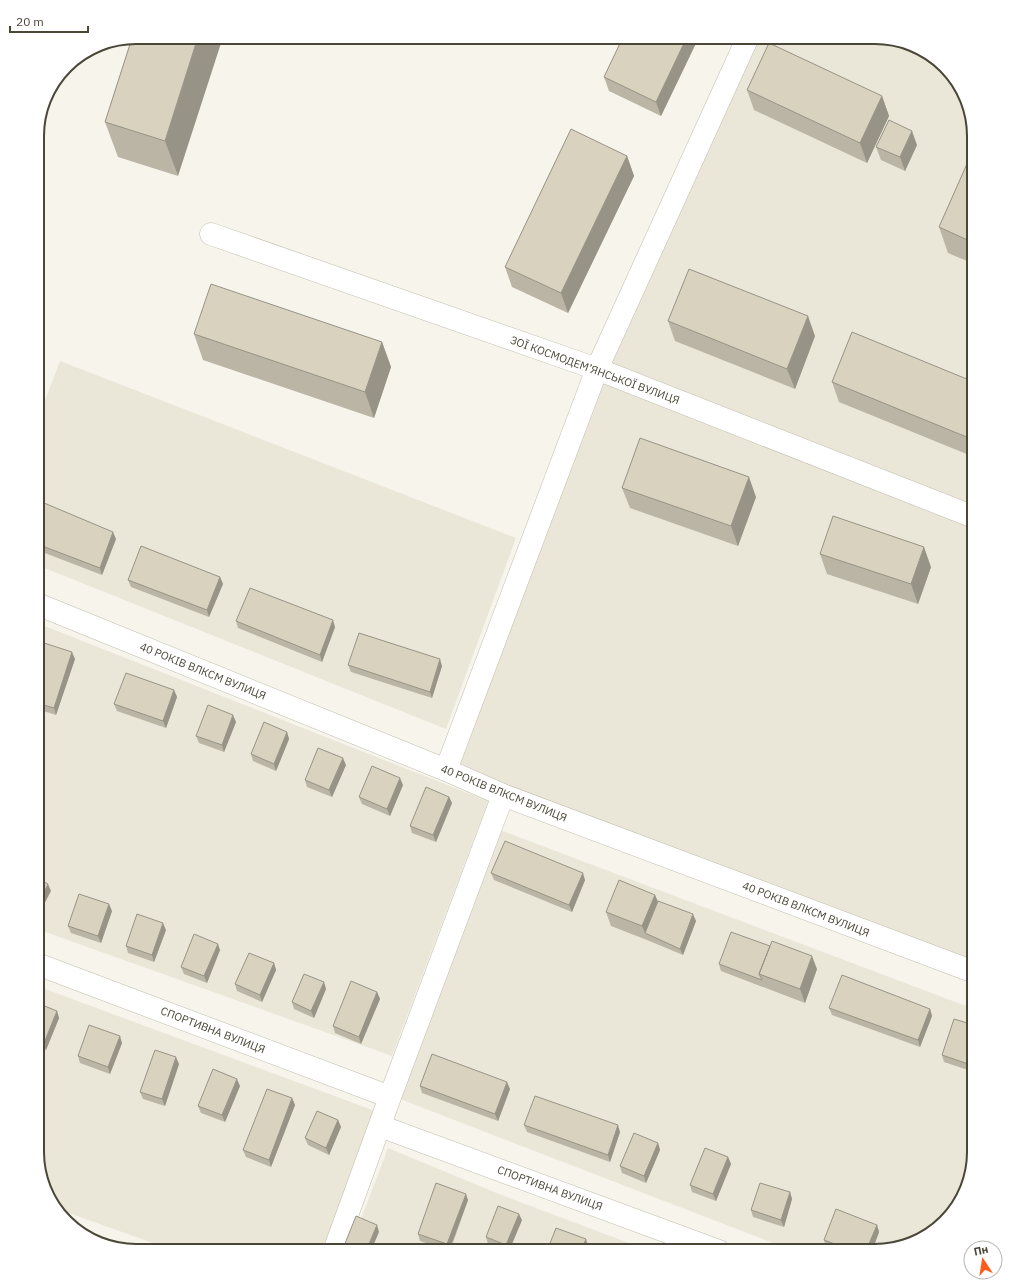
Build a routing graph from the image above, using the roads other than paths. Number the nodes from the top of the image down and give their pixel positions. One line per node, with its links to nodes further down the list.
1 (745, 44): 3 (street)
2 (211, 234): 3 (street, ЗОЇ КОСМОДЕМ’ЯНСЬКОЇ ВУЛИЦЯ)
3 (597, 369): 4 (street, ЗОЇ КОСМОДЕМ’ЯНСЬКОЇ ВУЛИЦЯ); 6 (street)
4 (967, 514)
5 (44, 607): 6 (street, 40 РОКІВ ВЛКСМ ВУЛИЦЯ)
6 (446, 770): 7 (street, 40 РОКІВ ВЛКСМ ВУЛИЦЯ)
7 (503, 795): 9 (street, 40 РОКІВ ВЛКСМ ВУЛИЦЯ); 10 (street)
8 (44, 967): 10 (street, СПОРТИВНА ВУЛИЦЯ)
9 (967, 969)
10 (390, 1097): 11 (street)
11 (380, 1126): 12 (street); 13 (street, СПОРТИВНА ВУЛИЦЯ)
12 (337, 1244)
13 (700, 1244)

